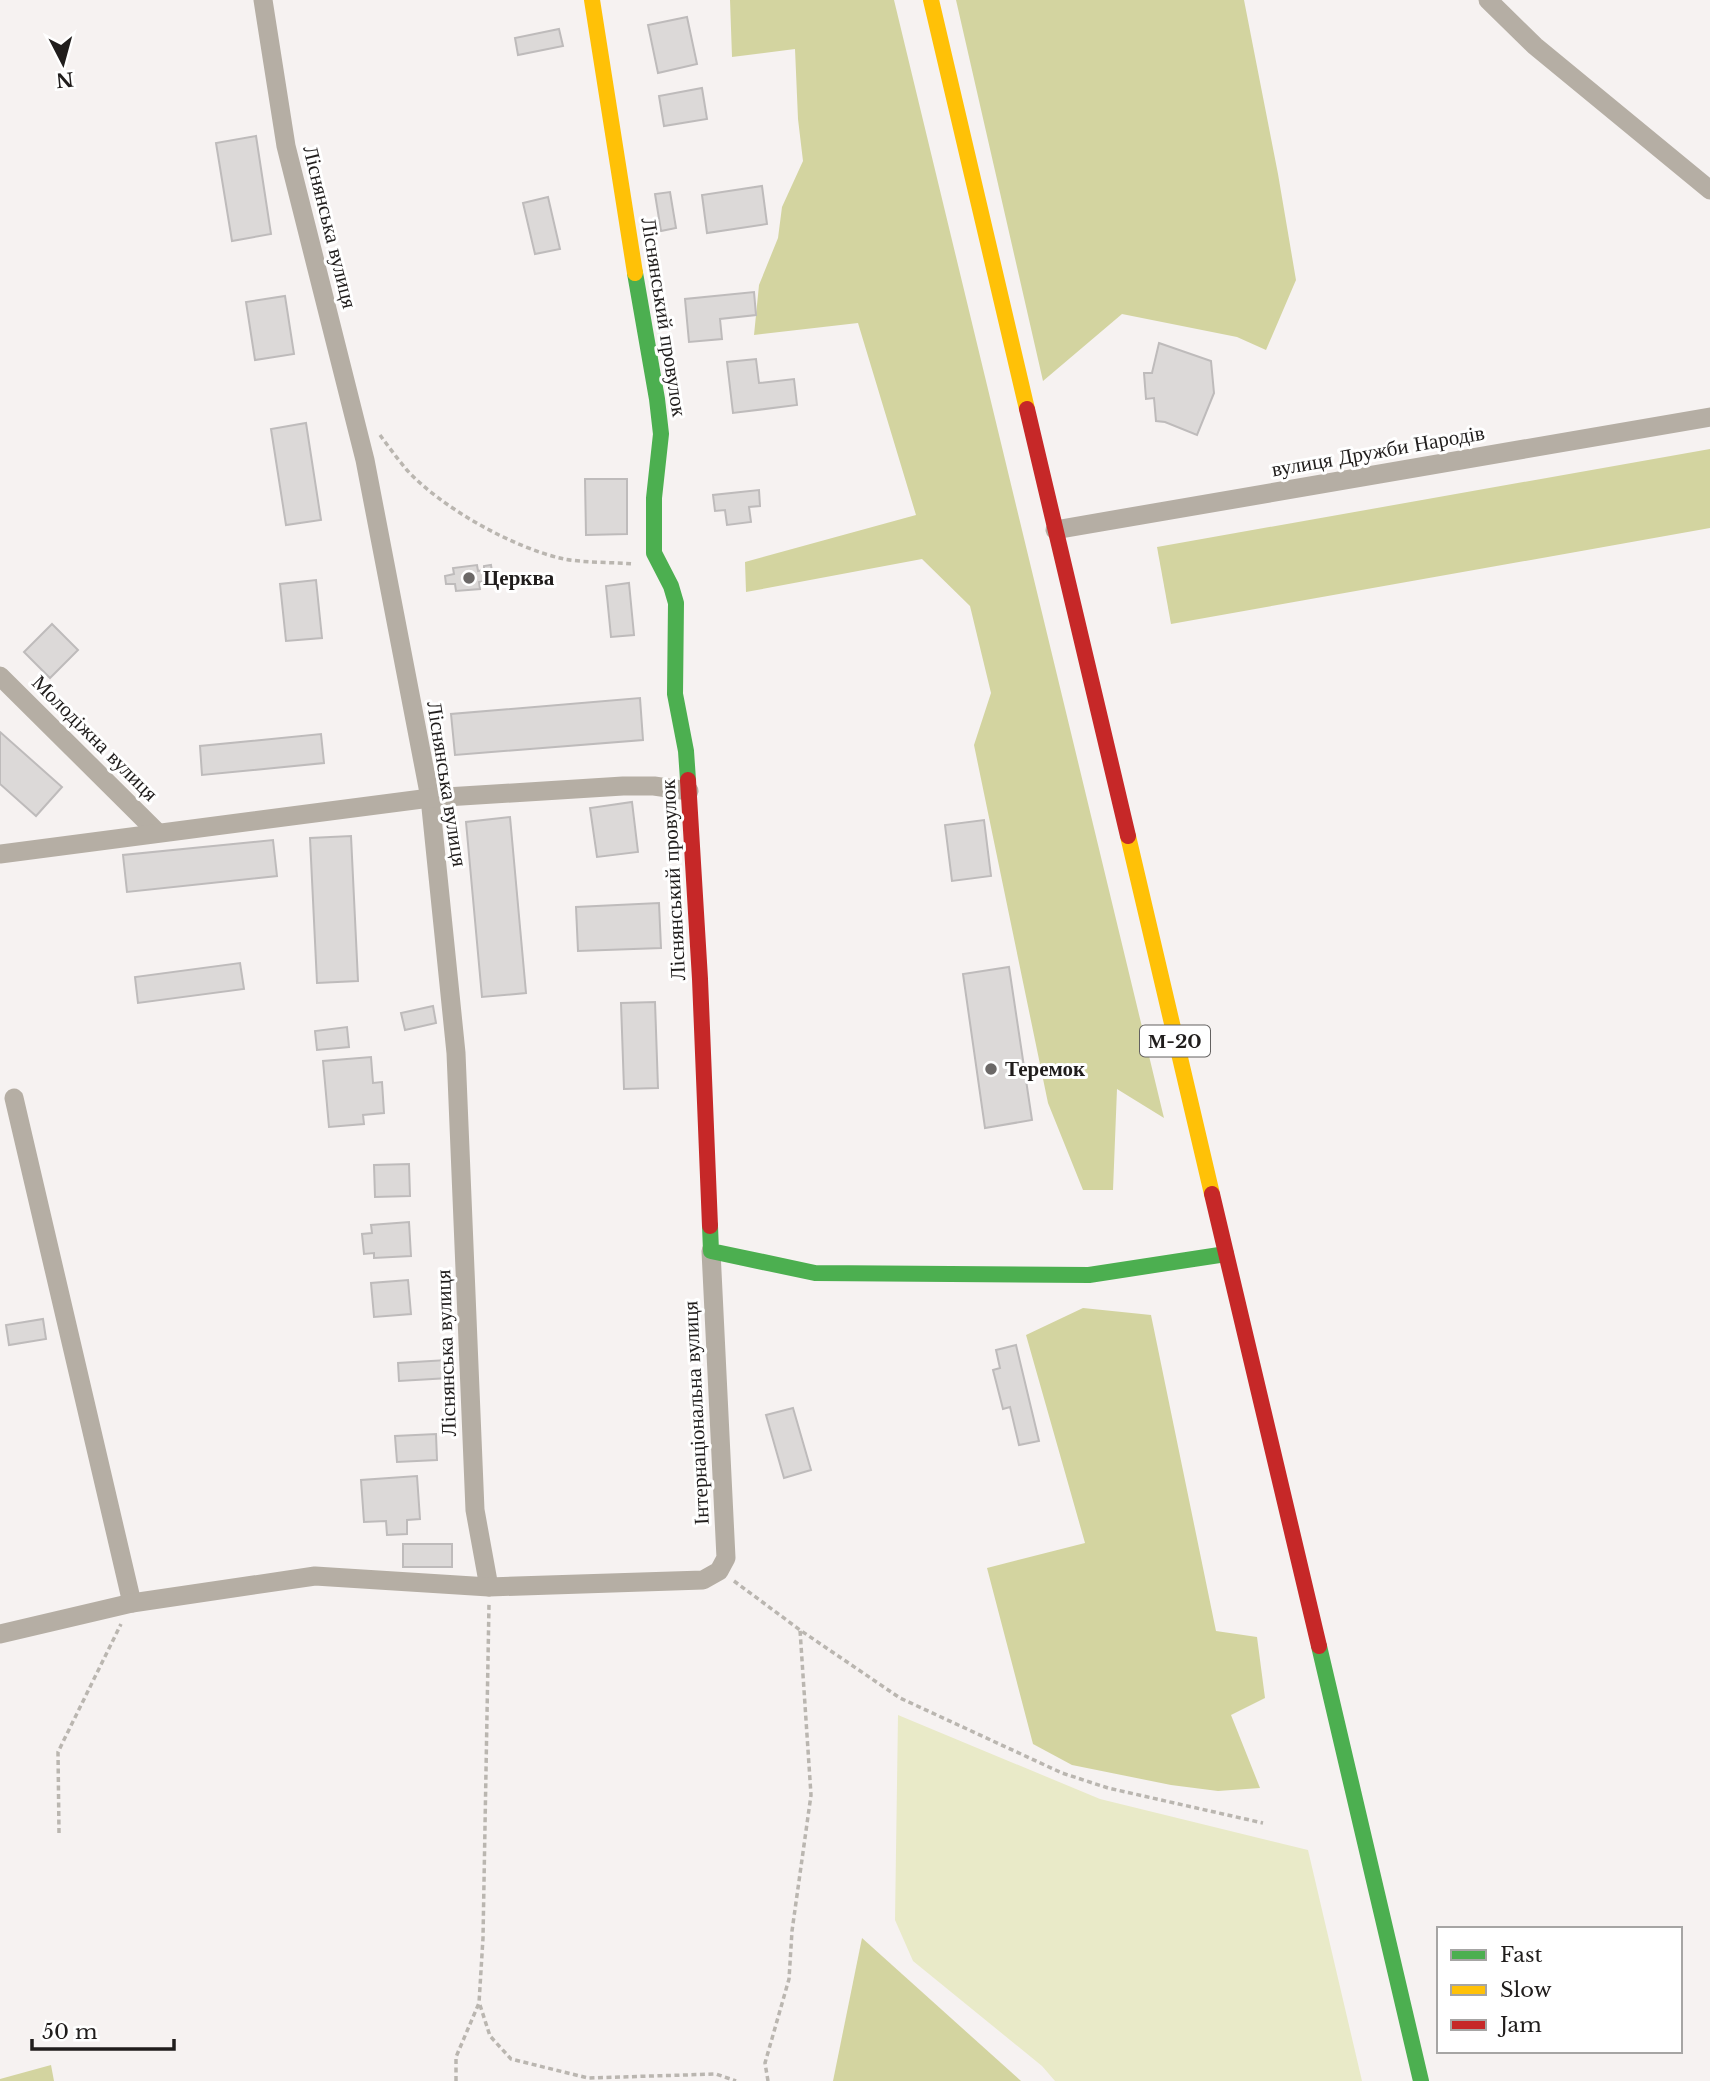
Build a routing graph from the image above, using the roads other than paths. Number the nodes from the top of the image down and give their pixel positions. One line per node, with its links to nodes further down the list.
1 (263, 0): 10 (street, Ліснянська вулиця)
2 (593, 0): 9 (main road, Ліснянський провулок)
3 (931, 0): 7 (main road, М-20)
4 (1488, 0): 5 (street)
5 (1710, 190)
6 (1710, 417): 7 (street, вулиця Дружби Народів)
7 (1055, 530): 15 (main road, М-20)
8 (0, 676): 11 (street, Молодіжна вулиця)
9 (689, 791): 10 (street); 14 (main road, Ліснянський провулок)
10 (430, 798): 11 (street); 16 (street, Ліснянська вулиця)
11 (157, 832): 12 (street)
12 (0, 854)
13 (14, 1098): 17 (street)
14 (711, 1251): 15 (main road); 16 (street, Інтернаціональна вулиця)
15 (1226, 1254): 19 (main road, М-20)
16 (489, 1587): 17 (street)
17 (132, 1603): 18 (street)
18 (0, 1634)
19 (1421, 2081)

